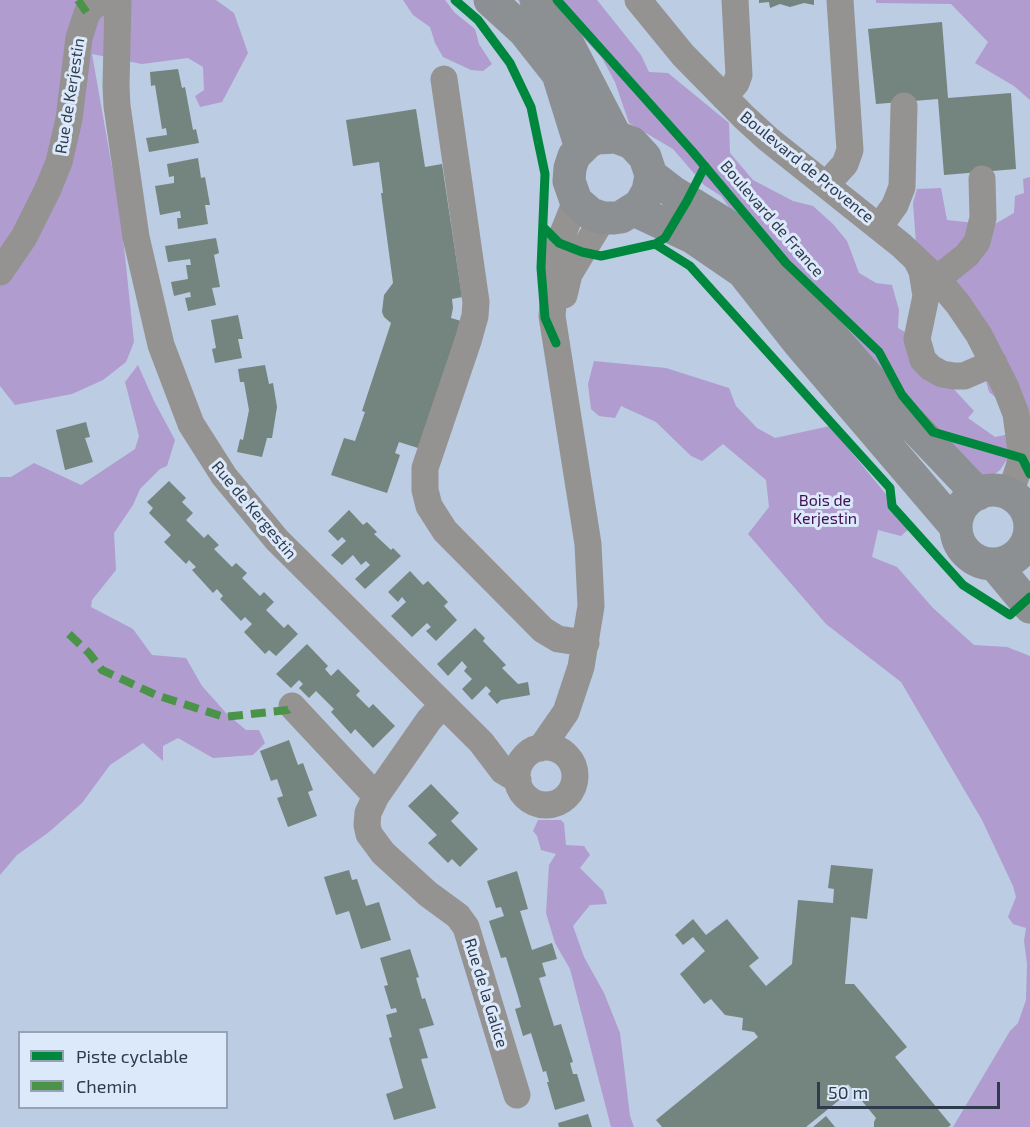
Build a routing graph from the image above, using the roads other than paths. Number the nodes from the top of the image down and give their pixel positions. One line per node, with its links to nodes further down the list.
1 (490, 0): 11 (main road)
2 (537, 0): 10 (main road)
3 (638, 0): 8 (street, Boulevard de Provence)
4 (735, 0): 8 (street)
5 (840, 0): 14 (street)
6 (118, 1): 19 (street, Rue de Kerjestin); 30 (street, Rue de Kergestin)
7 (444, 79): 29 (street)
8 (724, 97): 14 (street, Boulevard de Provence)
9 (904, 105): 17 (street)
10 (616, 137): 11 (main road); 12 (main road, Boulevard de France)
11 (581, 148): 15 (main road)
12 (651, 175): 16 (main road); 23 (main road, Boulevard de France)
13 (982, 179): 20 (street)
14 (826, 185): 17 (street, Boulevard de Provence)
15 (589, 209): 16 (main road); 29 (street)
16 (634, 210): 25 (main road)
17 (880, 226): 18 (street, Boulevard de Provence)
18 (916, 259): 20 (street, Boulevard de Provence); 21 (street)
19 (0, 272)
20 (944, 287): 21 (street); 22 (street, Boulevard de Provence)
21 (923, 316): 22 (street)
22 (994, 363): 24 (street, Boulevard de Provence)
23 (978, 494): 24 (main road); 25 (main road)
24 (1010, 494): 26 (main road)
25 (956, 526): 27 (main road)
26 (1028, 545): 27 (main road)
27 (994, 564): 28 (main road)
28 (1030, 607)
29 (586, 643): 33 (street)
30 (443, 705): 32 (street, Rue de Kergestin); 35 (street, Rue de la Galice)
31 (292, 706): 35 (street)
32 (481, 742): 33 (street); 34 (street, Rue de Kergestin)
33 (545, 752): 34 (street); 34 (street, Rue de Kergestin)
34 (518, 780)
35 (376, 796): 36 (street, Rue de la Galice)
36 (517, 1095)

